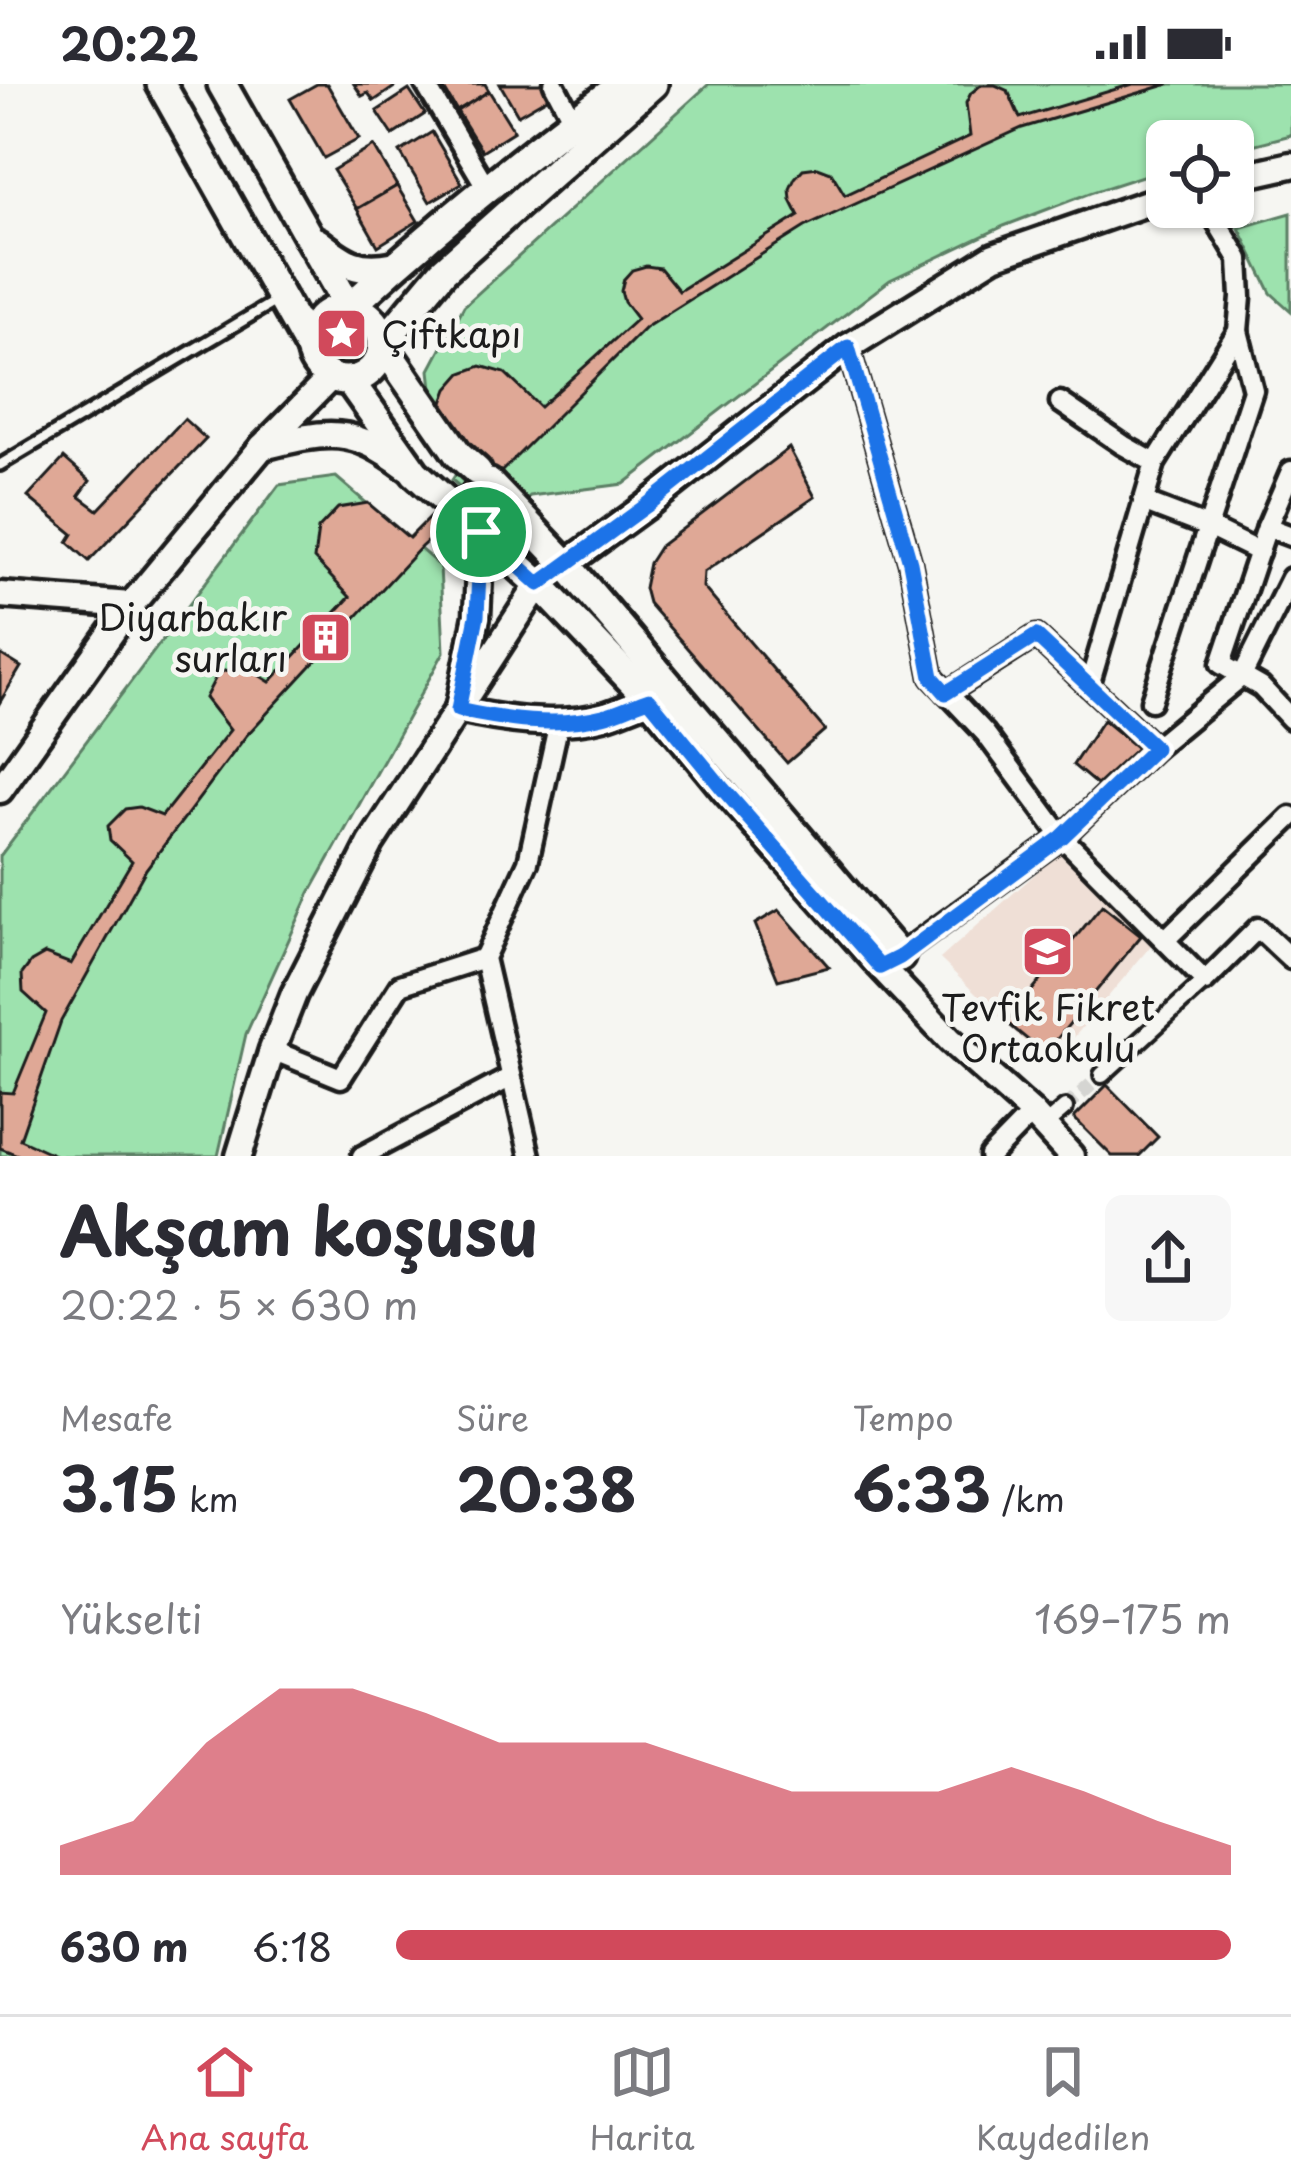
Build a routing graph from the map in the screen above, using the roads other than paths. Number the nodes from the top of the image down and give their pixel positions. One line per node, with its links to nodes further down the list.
1 (161, 84): 15 (main road)
2 (222, 84): 13 (main road)
3 (424, 84): 10 (street)
4 (554, 84): 7 (street)
5 (623, 84): 7 (main road)
6 (652, 84): 18 (main road)
7 (573, 120): 10 (main road)
8 (1291, 165): 9 (street)
9 (1254, 173)
10 (488, 190): 14 (main road)
11 (1146, 203): 19 (street)
12 (1221, 228): 17 (street)
13 (311, 238): 14 (main road); 16 (main road)
14 (394, 266): 16 (main road)
15 (280, 298): 20 (main road); 25 (lane)
16 (349, 308): 18 (main road); 20 (main road)
17 (1238, 331): 24 (street); 30 (street)
18 (382, 344): 21 (main road); 34 (main road)
19 (848, 347): 34 (street); 41 (street)
20 (310, 349): 21 (main road)
21 (340, 378): 23 (street); 27 (main road)
22 (1060, 402): 24 (street)
23 (262, 447): 27 (street); 38 (street)
24 (1155, 463): 28 (street)
25 (0, 465)
26 (1291, 471): 31 (street)
27 (415, 473): 29 (main road)
28 (1143, 502): 30 (street); 40 (street)
29 (462, 516): 36 (main road); 44 (street)
30 (1208, 527): 33 (street); 43 (street)
31 (1268, 527): 32 (street); 33 (street)
32 (1291, 536)
33 (1259, 552): 39 (street)
34 (565, 563): 36 (street); 54 (main road)
35 (1291, 578): 39 (street)
36 (539, 584): 42 (main road); 44 (street)
37 (0, 595): 38 (street)
38 (131, 605): 48 (street)
39 (1242, 676): 45 (street); 47 (street)
40 (1089, 686): 41 (street); 47 (street)
41 (946, 693): 50 (street)
42 (649, 699): 46 (street); 54 (street)
43 (1151, 701)
44 (458, 710): 46 (street); 56 (street)
45 (1291, 719)
46 (560, 722): 52 (street)
47 (1155, 748): 50 (street)
48 (0, 790)
49 (1291, 817): 51 (street)
50 (1062, 837): 51 (street); 54 (street)
51 (1165, 940): 55 (street)
52 (484, 958): 56 (street); 58 (street)
53 (1291, 959): 55 (street)
54 (890, 962): 60 (street)
55 (1205, 981): 57 (street)
56 (272, 1050): 61 (street)
57 (1102, 1075)
58 (512, 1077): 62 (street); 63 (street)
59 (1065, 1108): 60 (street)
60 (1038, 1119): 64 (street); 65 (street)
61 (239, 1156)
62 (362, 1156)
63 (530, 1156)
64 (990, 1156)
65 (1071, 1156)

